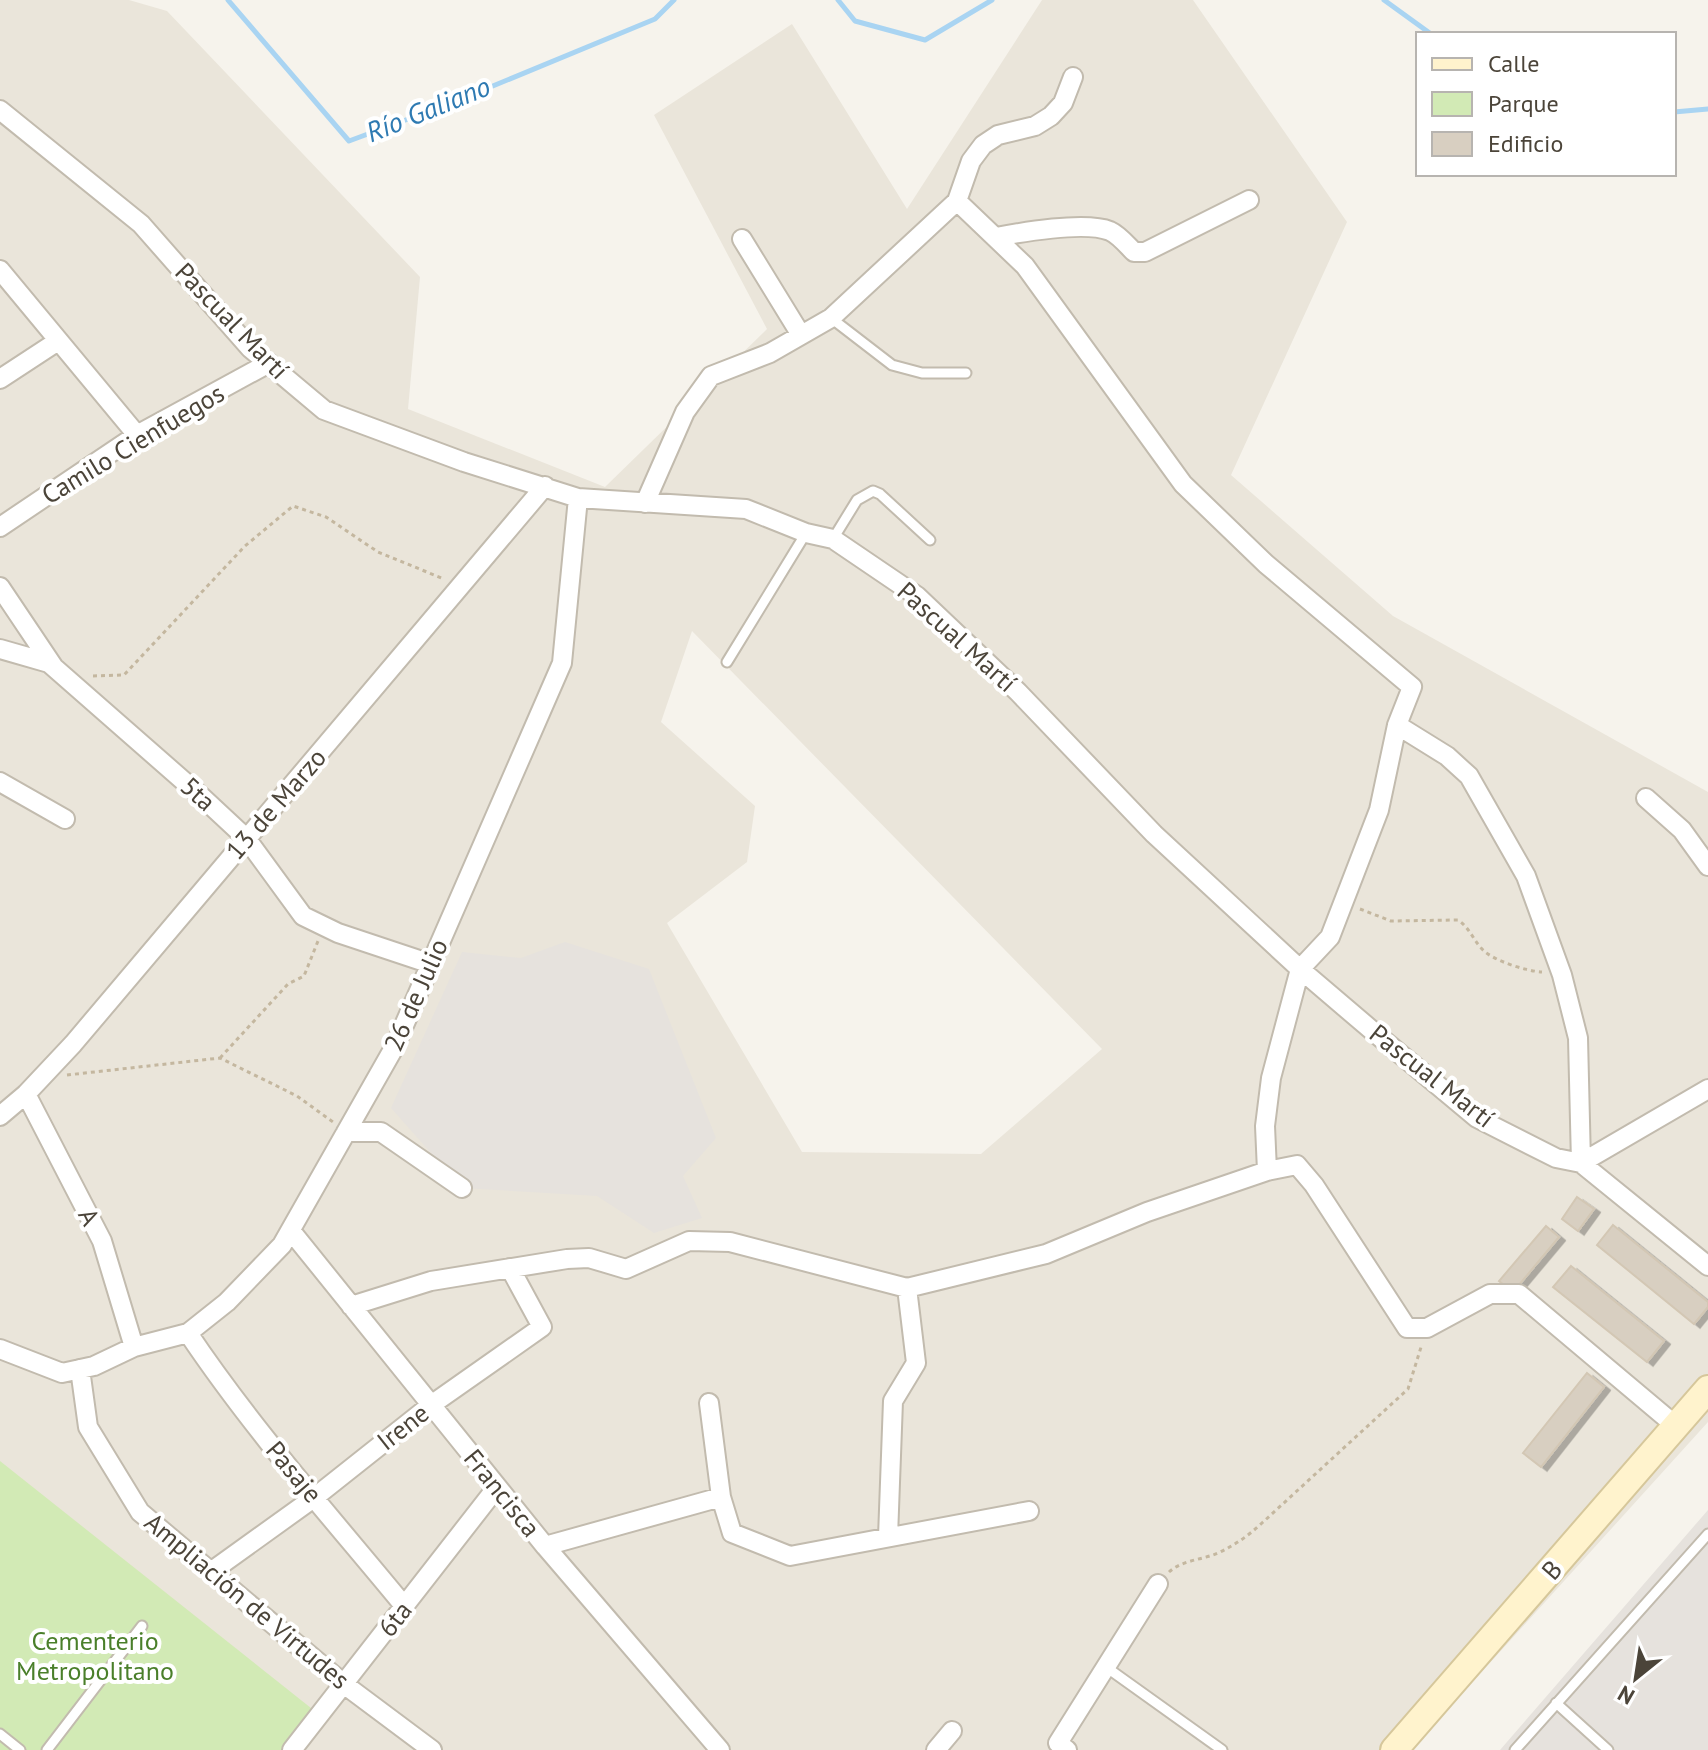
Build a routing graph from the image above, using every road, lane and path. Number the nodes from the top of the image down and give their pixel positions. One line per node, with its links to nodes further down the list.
1 (1073, 77): 4 (street)
2 (0, 110): 11 (street, Pascual Martí)
3 (1249, 200): 5 (street)
4 (957, 201): 5 (street); 8 (street)
5 (996, 237): 27 (street)
6 (742, 239): 9 (street)
7 (0, 270): 10 (street)
8 (831, 318): 9 (street); 12 (lane)
9 (801, 335): 17 (street)
10 (58, 341): 13 (street); 14 (street)
11 (269, 363): 14 (street, Camilo Cienfuegos); 15 (street, Pascual Martí)
12 (966, 373)
13 (0, 379)
14 (137, 435): 18 (street, Camilo Cienfuegos)
15 (545, 486): 16 (street, Pascual Martí); 23 (street, 13 de Marzo)
16 (578, 498): 17 (street, Pascual Martí); 35 (street, 26 de Julio)
17 (645, 503): 19 (street, Pascual Martí)
18 (0, 527)
19 (806, 533): 20 (street, Pascual Martí); 25 (lane)
20 (833, 539): 21 (lane); 36 (street, Pascual Martí)
21 (930, 540)
22 (0, 587): 26 (street)
23 (462, 587): 26 (path); 31 (street, 13 de Marzo)
24 (0, 649): 26 (street, 5ta)
25 (727, 662)
26 (55, 668): 31 (street, 5ta)
27 (1397, 725): 33 (street); 37 (street)
28 (0, 782): 30 (street)
29 (1646, 798): 32 (street)
30 (65, 819)
31 (246, 838): 34 (street, 5ta); 39 (street, 13 de Marzo)
32 (1708, 866)
33 (1341, 902): 36 (street); 37 (path)
34 (326, 927): 35 (street, 5ta); 38 (path)
35 (431, 964): 43 (street, 26 de Julio)
36 (1300, 969): 44 (street, Pascual Martí); 45 (street)
37 (1562, 975): 44 (street)
38 (220, 1058): 39 (path); 43 (path)
39 (43, 1076): 41 (street, 13 de Marzo)
40 (1708, 1089): 44 (street)
41 (26, 1094): 42 (street, 13 de Marzo); 54 (street, A)
42 (0, 1116)
43 (346, 1132): 46 (street); 47 (street, 26 de Julio)
44 (1581, 1163): 48 (street, Pascual Martí)
45 (1267, 1171): 50 (street); 52 (street)
46 (462, 1188)
47 (291, 1231): 51 (street, Francisca); 53 (street, 26 de Julio)
48 (1708, 1266)
49 (510, 1268): 50 (street); 51 (street); 59 (street, Irene)
50 (907, 1288): 66 (street)
51 (351, 1306): 59 (street, Francisca)
52 (1427, 1328): 60 (street); 69 (path)
53 (188, 1333): 54 (street, 26 de Julio); 62 (street, Pasaje)
54 (134, 1347): 56 (street, 26 de Julio)
55 (0, 1349): 56 (street)
56 (80, 1369): 68 (street, Ampliación de Virtudes)
57 (1708, 1389): 60 (street, B)
58 (709, 1403): 63 (street)
59 (431, 1405): 61 (street, Francisca); 62 (street, Irene)
60 (1676, 1426): 85 (street, B)
61 (497, 1487): 67 (street, Francisca); 70 (street, 6ta)
62 (315, 1497): 68 (street, Irene); 70 (street, Pasaje)
63 (721, 1497): 66 (street); 67 (street)
64 (1029, 1511): 66 (street)
65 (1708, 1534): 74 (lane)
66 (888, 1537)
67 (545, 1546): 82 (street, Francisca)
68 (212, 1571): 73 (street, Ampliación de Virtudes)
69 (1158, 1584): 72 (street)
70 (405, 1607): 73 (street, 6ta)
71 (142, 1626): 79 (lane)
72 (1106, 1667): 77 (street); 84 (lane)
73 (345, 1685): 80 (street, 6ta); 81 (street, Ampliación de Virtudes)
74 (1556, 1703): 86 (lane); 87 (lane)
75 (952, 1731): 83 (street)
76 (0, 1734): 78 (lane)
77 (1062, 1747)
78 (20, 1750)
79 (47, 1750)
80 (292, 1750)
81 (432, 1750)
82 (720, 1750)
83 (936, 1750)
84 (1222, 1750)
85 (1394, 1750)
86 (1515, 1750)
87 (1608, 1750)

